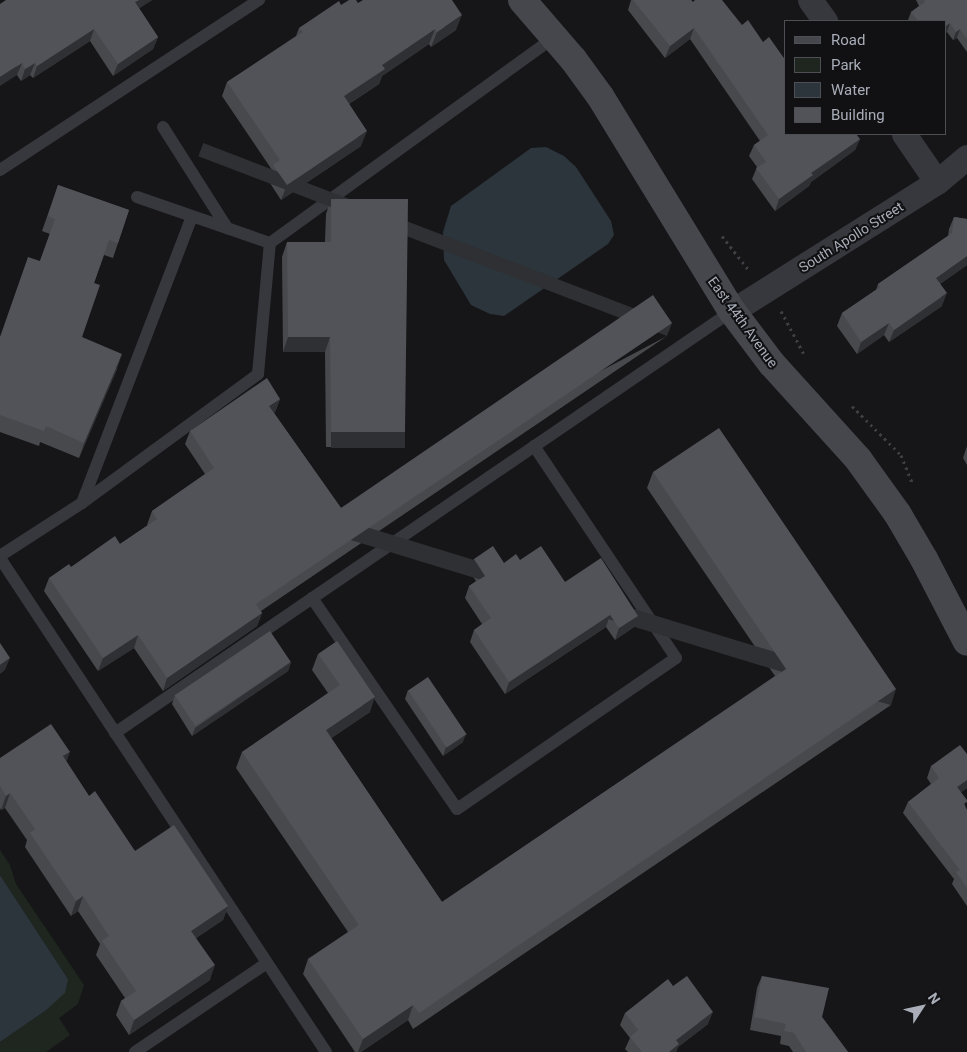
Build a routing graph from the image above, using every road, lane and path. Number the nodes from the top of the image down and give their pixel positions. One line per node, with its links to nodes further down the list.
1 (258, 0): 9 (lane)
2 (522, 0): 5 (street, East 44th Avenue)
3 (810, 0): 4 (street)
4 (824, 20)
5 (555, 38): 14 (lane); 15 (street, East 44th Avenue)
6 (163, 127): 13 (lane)
7 (905, 135): 10 (street)
8 (967, 158): 10 (street, South Apollo Street)
9 (0, 170)
10 (938, 182): 15 (street, South Apollo Street)
11 (137, 197): 12 (lane)
12 (192, 216): 13 (lane); 17 (lane)
13 (228, 228): 14 (lane)
14 (270, 243): 17 (lane)
15 (732, 311): 16 (lane); 20 (street, East 44th Avenue)
16 (534, 446): 19 (lane); 19 (lane)
17 (82, 502): 18 (lane)
18 (0, 557): 21 (lane)
19 (312, 598): 21 (lane)
20 (967, 642)
21 (115, 733): 22 (lane)
22 (267, 963): 23 (lane); 24 (lane)
23 (135, 1052)
24 (326, 1052)

